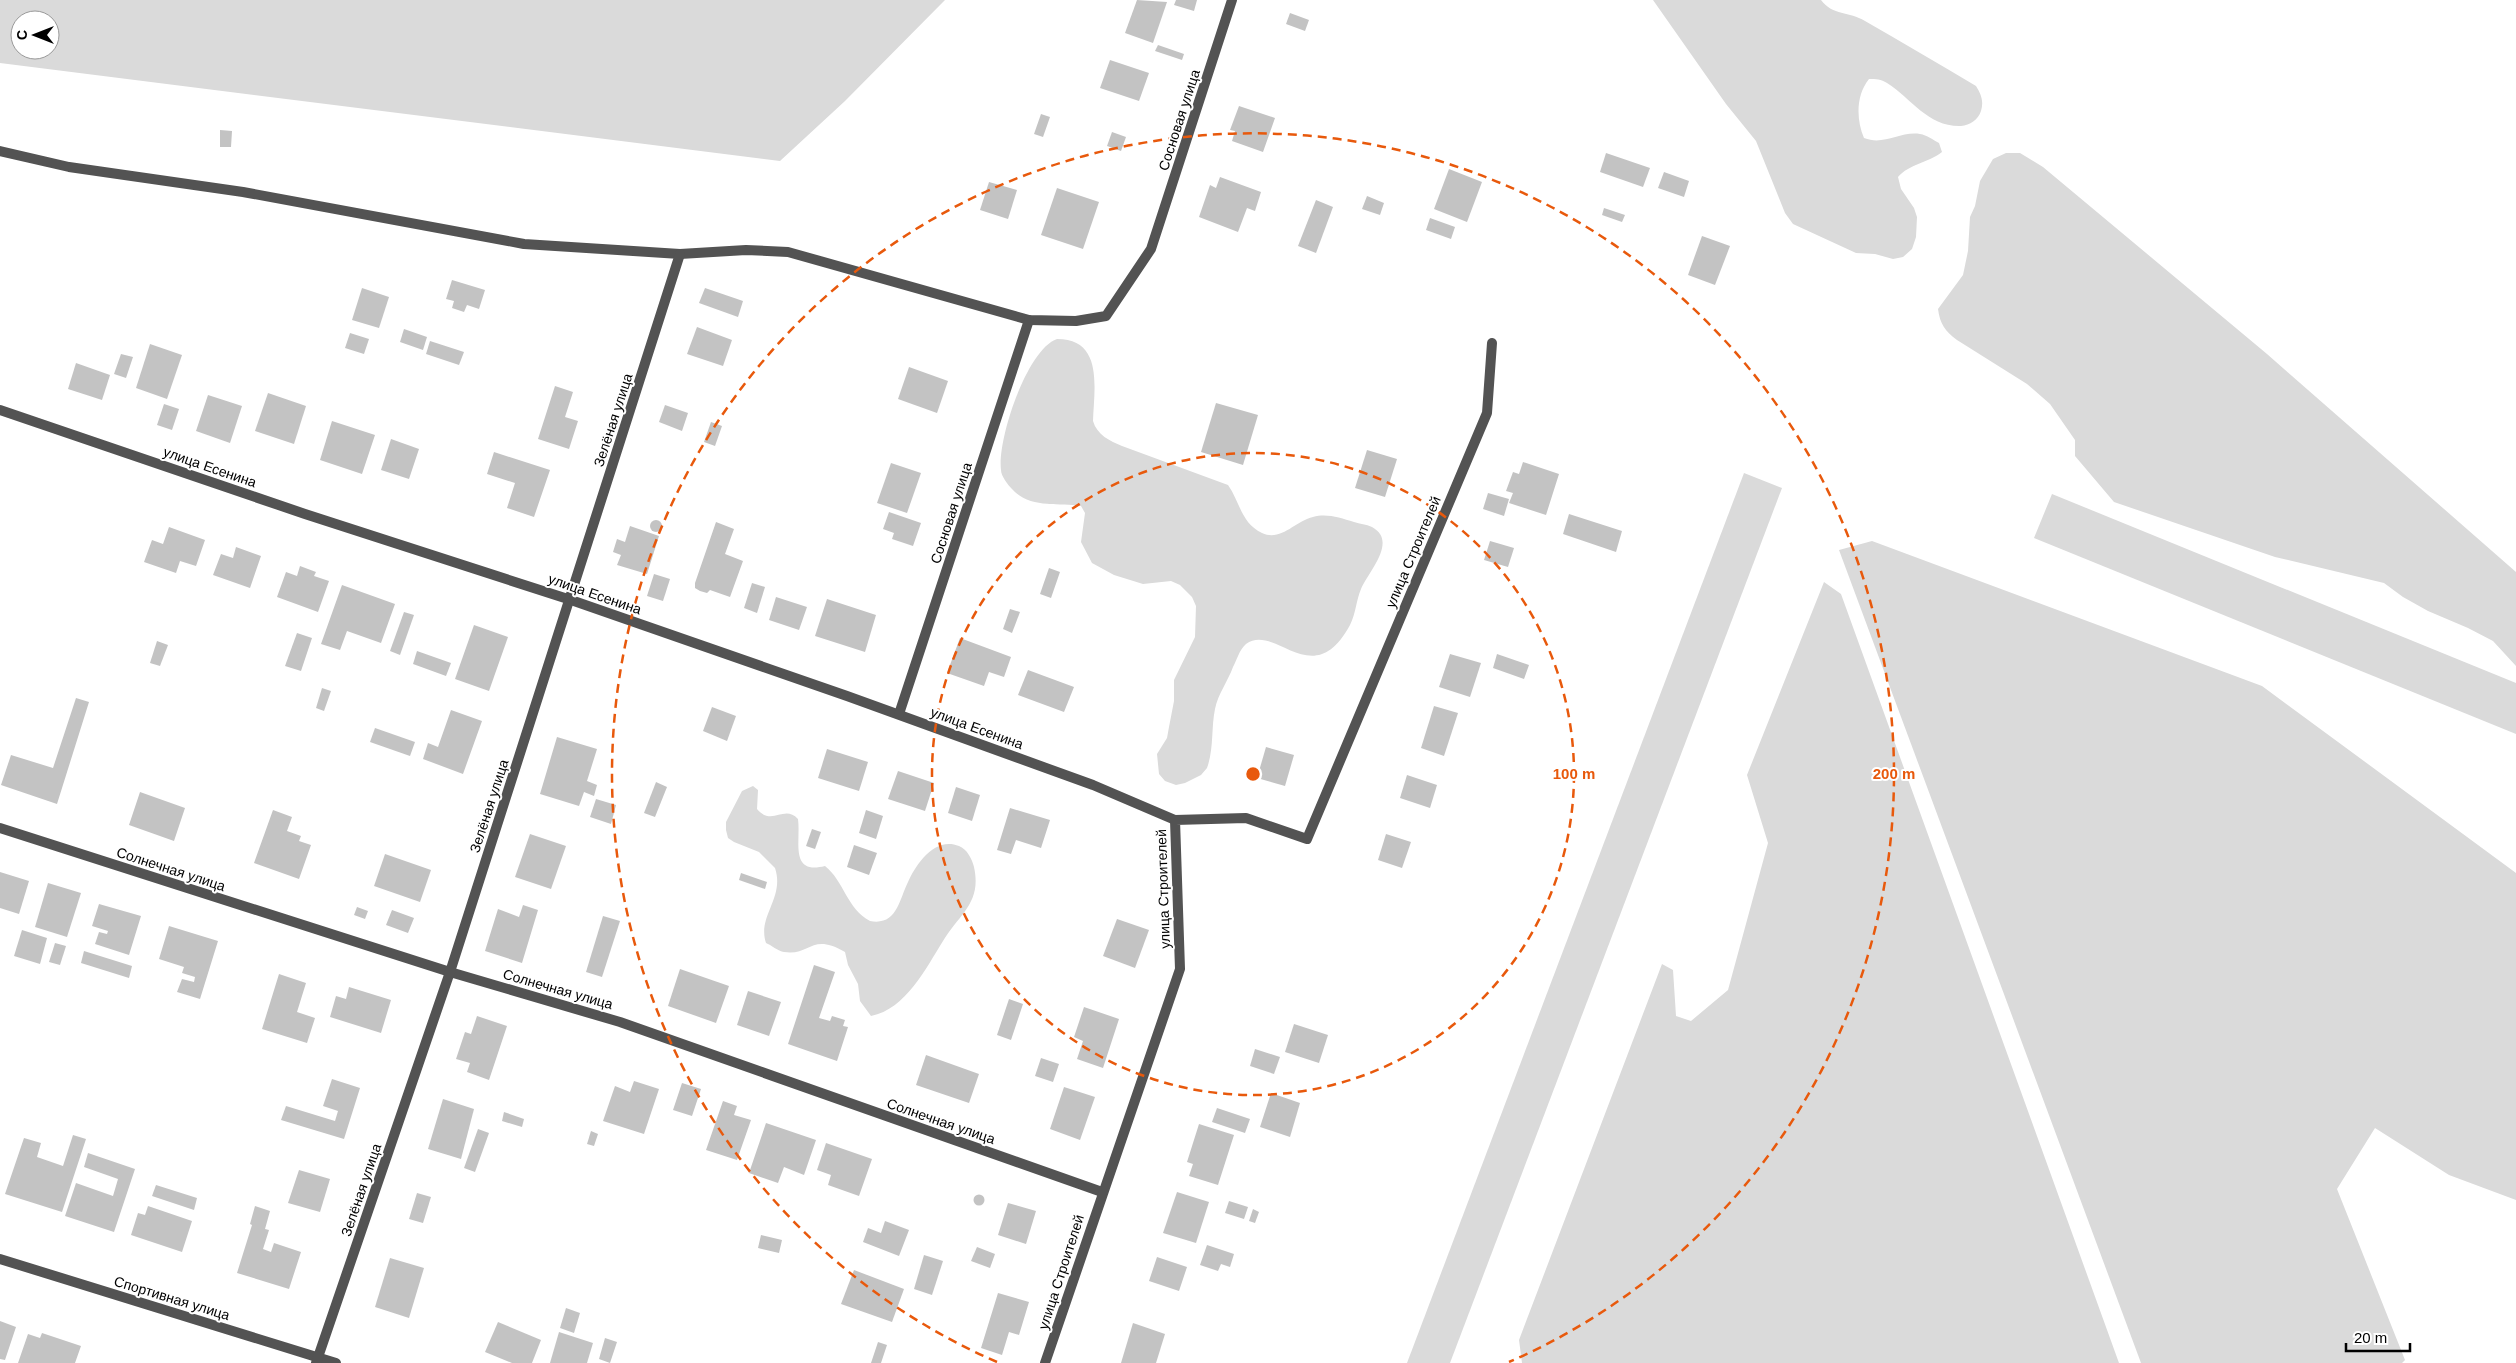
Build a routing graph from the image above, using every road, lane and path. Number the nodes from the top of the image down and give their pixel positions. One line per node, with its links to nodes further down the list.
1 (1232, 0): 4 (street, Сосновая улица)
2 (0, 151): 3 (street)
3 (680, 254): 4 (street); 7 (street, Зелёная улица)
4 (1029, 320): 8 (street, Сосновая улица)
5 (1492, 343): 9 (street, улица Строителей)
6 (0, 410): 7 (street, улица Есенина)
7 (571, 600): 8 (street, улица Есенина); 11 (street, Зелёная улица)
8 (899, 714): 9 (street, улица Есенина)
9 (1175, 820): 12 (street, улица Строителей)
10 (0, 828): 11 (street, Солнечная улица)
11 (450, 972): 12 (street, Солнечная улица); 14 (street, Зелёная улица)
12 (1102, 1192): 16 (street, улица Строителей)
13 (0, 1259): 14 (street, Спортивная улица)
14 (317, 1360): 15 (street, Спортивная улица)
15 (336, 1363)
16 (1045, 1363)

